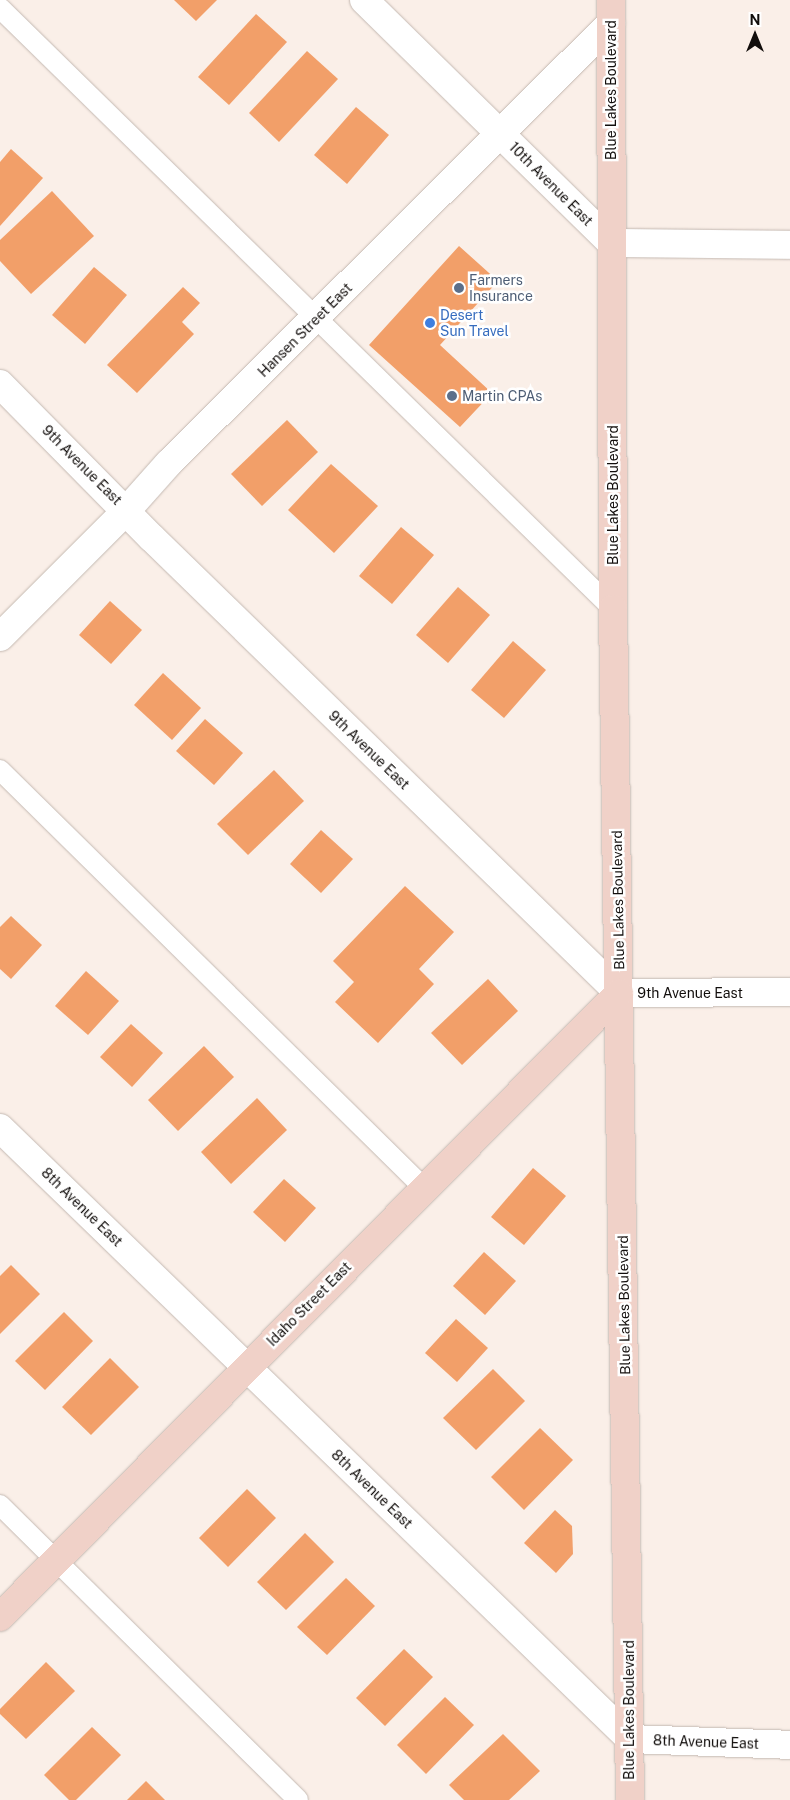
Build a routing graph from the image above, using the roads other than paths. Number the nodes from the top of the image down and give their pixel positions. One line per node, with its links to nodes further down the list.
1 (364, 0): 4 (street, 10th Avenue East)
2 (0, 8): 7 (lane)
3 (611, 12): 4 (street, Hansen Street East); 5 (main road, Blue Lakes Boulevard)
4 (500, 134): 5 (street, 10th Avenue East); 7 (street, Hansen Street East)
5 (611, 242): 6 (street); 10 (main road, Blue Lakes Boulevard)
6 (790, 246)
7 (317, 319): 9 (street, Hansen Street East); 10 (lane)
8 (0, 384): 9 (street, 9th Avenue East)
9 (127, 510): 11 (street, Hansen Street East); 14 (street, 9th Avenue East)
10 (613, 609): 14 (main road, Blue Lakes Boulevard)
11 (0, 637)
12 (0, 770): 16 (lane)
13 (790, 992): 14 (street, 9th Avenue East)
14 (620, 993): 16 (main road, Idaho Street East); 21 (main road, Blue Lakes Boulevard)
15 (0, 1128): 17 (street, 8th Avenue East)
16 (425, 1189): 17 (main road, Idaho Street East)
17 (246, 1367): 19 (main road, Idaho Street East); 21 (street, 8th Avenue East)
18 (0, 1505): 19 (lane)
19 (56, 1560): 20 (main road, Idaho Street East); 23 (lane)
20 (0, 1617)
21 (630, 1739): 22 (street, 8th Avenue East); 24 (main road, Blue Lakes Boulevard)
22 (790, 1745)
23 (298, 1800)
24 (630, 1800)

